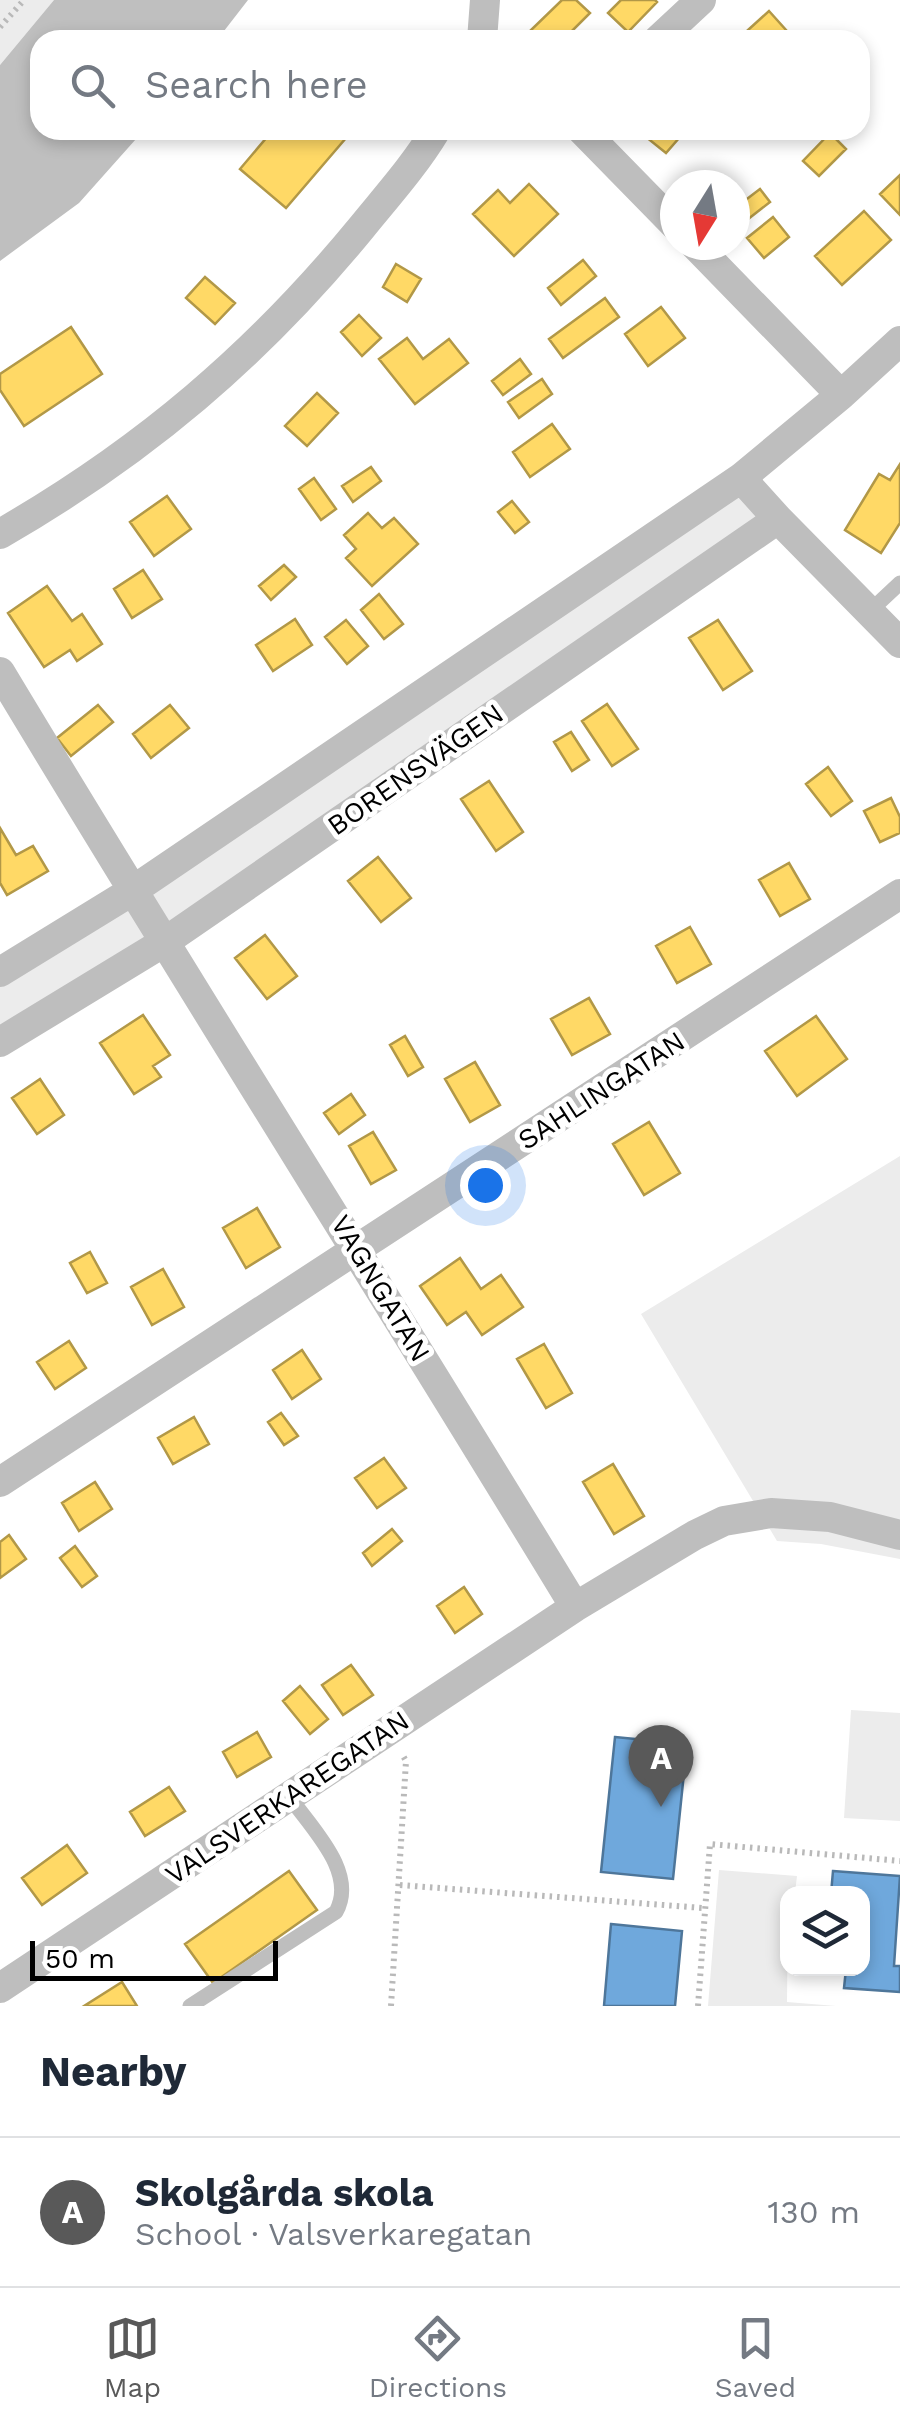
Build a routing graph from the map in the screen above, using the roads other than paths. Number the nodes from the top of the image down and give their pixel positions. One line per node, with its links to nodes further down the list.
1 (485, 0): 3 (street)
2 (701, 0): 4 (street)
3 (483, 30)
4 (669, 30)
5 (429, 140): 13 (street)
6 (592, 140): 7 (street)
7 (660, 210)
8 (709, 260): 10 (street)
9 (900, 342): 10 (street, BORENSVÄGEN)
10 (841, 396): 11 (street, BORENSVÄGEN)
11 (741, 478): 12 (street); 18 (street, BORENSVÄGEN)
12 (778, 519): 15 (street); 20 (street, BORENSVÄGEN)
13 (0, 534)
14 (900, 583): 15 (lane)
15 (870, 612): 16 (street)
16 (900, 643)
17 (0, 672): 18 (street, VAGNGATAN)
18 (132, 891): 20 (street, VAGNGATAN); 21 (street, BORENSVÄGEN)
19 (900, 894): 23 (street, SAHLINGATAN)
20 (166, 941): 22 (street, BORENSVÄGEN); 23 (street, VAGNGATAN)
21 (0, 972)
22 (0, 1042)
23 (357, 1249): 24 (street, SAHLINGATAN); 26 (street, VAGNGATAN)
24 (0, 1482)
25 (900, 1536): 26 (street)
26 (575, 1607): 27 (street, VALSVERKAREGATAN)
27 (289, 1796): 28 (street, VALSVERKAREGATAN); 29 (lane)
28 (0, 1988)
29 (190, 2006)

